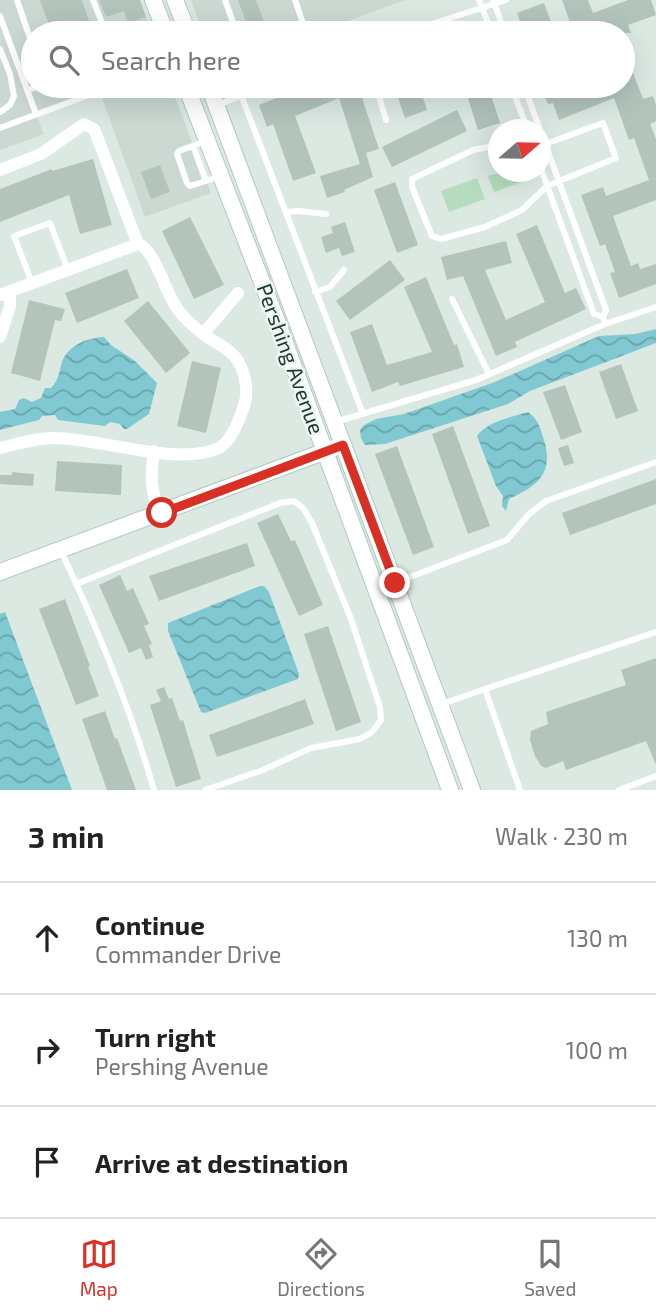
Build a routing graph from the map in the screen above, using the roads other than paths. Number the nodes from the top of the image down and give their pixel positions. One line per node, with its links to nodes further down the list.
1 (17, 0): 12 (lane)
2 (93, 0): 13 (lane)
3 (153, 0): 14 (street)
4 (176, 0): 15 (street)
5 (225, 0): 16 (lane)
6 (295, 0): 17 (lane)
7 (480, 0): 10 (lane)
8 (506, 0): 9 (lane)
9 (494, 2): 10 (lane); 20 (lane)
10 (483, 9): 18 (lane); 19 (lane)
11 (0, 16): 21 (lane)
12 (24, 21)
13 (101, 21)
14 (161, 21)
15 (184, 21)
16 (233, 21)
17 (303, 21)
18 (444, 21)
19 (488, 21)
20 (501, 21)
21 (2, 24): 23 (lane)
22 (0, 49): 25 (lane)
23 (21, 72)
24 (21, 77): 25 (lane)
25 (14, 88): 36 (lane)
26 (30, 98): 37 (lane)
27 (80, 98): 37 (lane)
28 (189, 98): 43 (street, Pershing Avenue)
29 (213, 98): 35 (street, Pershing Avenue)
30 (234, 98): 35 (lane)
31 (242, 98): 51 (lane)
32 (380, 98): 40 (lane)
33 (516, 98): 38 (lane)
34 (528, 98): 39 (lane)
35 (216, 105): 67 (street, Pershing Avenue)
36 (0, 112)
37 (36, 114): 41 (lane)
38 (524, 119)
39 (535, 119)
40 (386, 120)
41 (0, 128)
42 (551, 142): 48 (lane)
43 (200, 143): 47 (street, Pershing Avenue); 47 (lane)
44 (488, 147): 50 (lane)
45 (551, 163): 48 (lane)
46 (0, 170): 53 (street)
47 (214, 178): 68 (street, Pershing Avenue)
48 (559, 181): 50 (lane); 62 (lane)
49 (546, 182): 50 (lane)
50 (547, 186): 62 (lane)
51 (286, 212): 52 (lane); 57 (lane)
52 (326, 214)
53 (138, 244): 54 (street); 63 (street)
54 (68, 270): 56 (street); 56 (lane)
55 (344, 270): 57 (lane)
56 (32, 283): 58 (street)
57 (316, 292): 66 (lane)
58 (5, 293): 64 (street)
59 (239, 293): 63 (street)
60 (452, 299): 65 (lane)
61 (656, 307): 62 (lane)
62 (604, 320): 65 (lane)
63 (203, 334): 71 (street)
64 (0, 337)
65 (489, 374): 66 (lane)
66 (363, 414): 67 (lane)
67 (335, 422): 68 (street); 69 (street, Pershing Avenue)
68 (316, 428): 72 (street, Pershing Avenue)
69 (343, 445): 72 (street); 77 (street, Pershing Avenue)
70 (0, 447): 71 (street)
71 (154, 451): 74 (street)
72 (324, 452): 74 (street); 86 (street, Pershing Avenue)
73 (656, 462): 77 (lane)
74 (162, 513): 75 (street)
75 (61, 550): 76 (street); 78 (lane)
76 (0, 572)
77 (395, 583): 81 (street, Pershing Avenue)
78 (76, 584): 84 (lane); 85 (lane)
79 (656, 632): 80 (lane)
80 (485, 689): 81 (lane); 88 (lane)
81 (440, 704): 87 (street, Pershing Avenue)
82 (656, 776): 83 (lane)
83 (641, 782): 89 (lane); 90 (lane)
84 (154, 790)
85 (205, 790)
86 (450, 790)
87 (472, 790)
88 (520, 790)
89 (619, 790)
90 (645, 790)

